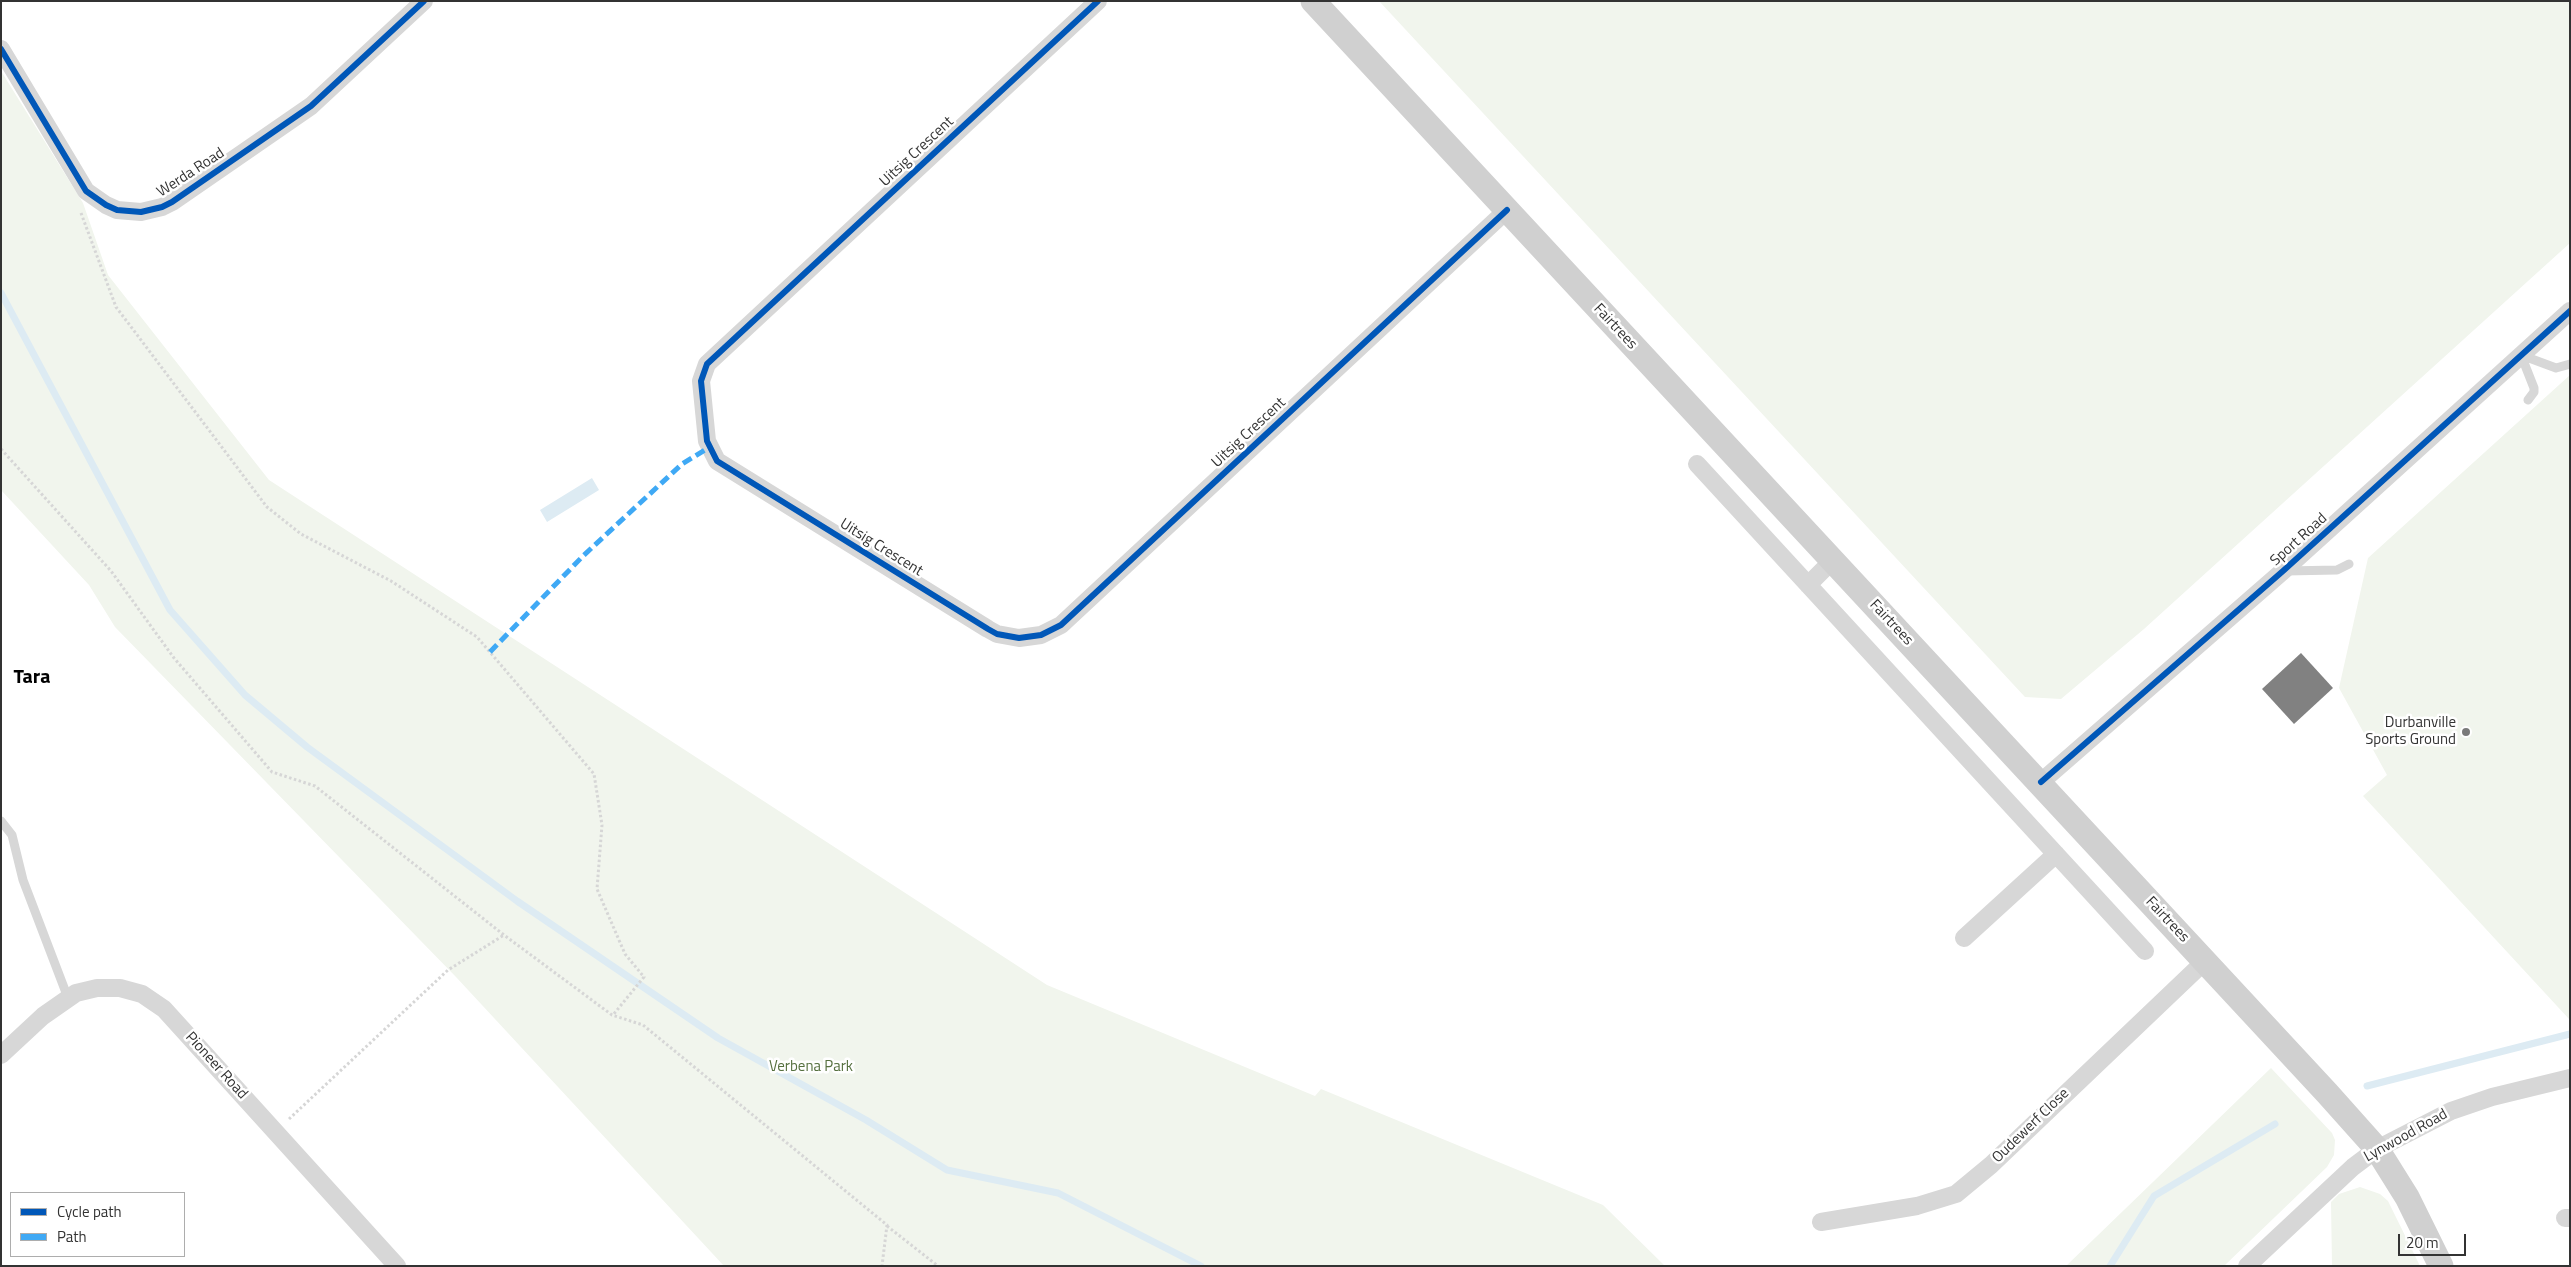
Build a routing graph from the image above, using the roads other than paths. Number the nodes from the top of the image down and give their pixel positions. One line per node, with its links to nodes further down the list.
1 (424, 1): 4 (street, Werda Road)
2 (1098, 1): 5 (street, Uitsig Crescent)
3 (1313, 1): 5 (main road, Fairtrees)
4 (1, 49)
5 (1507, 210): 11 (main road, Fairtrees)
6 (2570, 311): 7 (street, Sport Road)
7 (2521, 355): 8 (lane); 9 (lane); 13 (street, Sport Road)
8 (2570, 364)
9 (2528, 400)
10 (1697, 464): 14 (street)
11 (1833, 560): 14 (street); 15 (main road, Fairtrees)
12 (2349, 564): 13 (lane)
13 (2283, 571): 15 (street, Sport Road)
14 (1808, 585): 17 (street)
15 (2041, 782): 20 (main road, Fairtrees)
16 (1, 821): 21 (lane)
17 (2056, 854): 18 (street); 19 (street)
18 (1964, 938)
19 (2145, 951)
20 (2205, 961): 24 (main road, Fairtrees); 25 (street, Oudewerf Close)
21 (68, 998): 22 (street, Pioneer Road); 26 (street, Pioneer Road)
22 (1, 1055)
23 (2570, 1078): 24 (street, Lynwood Road)
24 (2377, 1149): 27 (street, Lynwood Road); 28 (main road, Fairtrees)
25 (1821, 1222)
26 (397, 1266)
27 (2248, 1266)
28 (2441, 1266)

